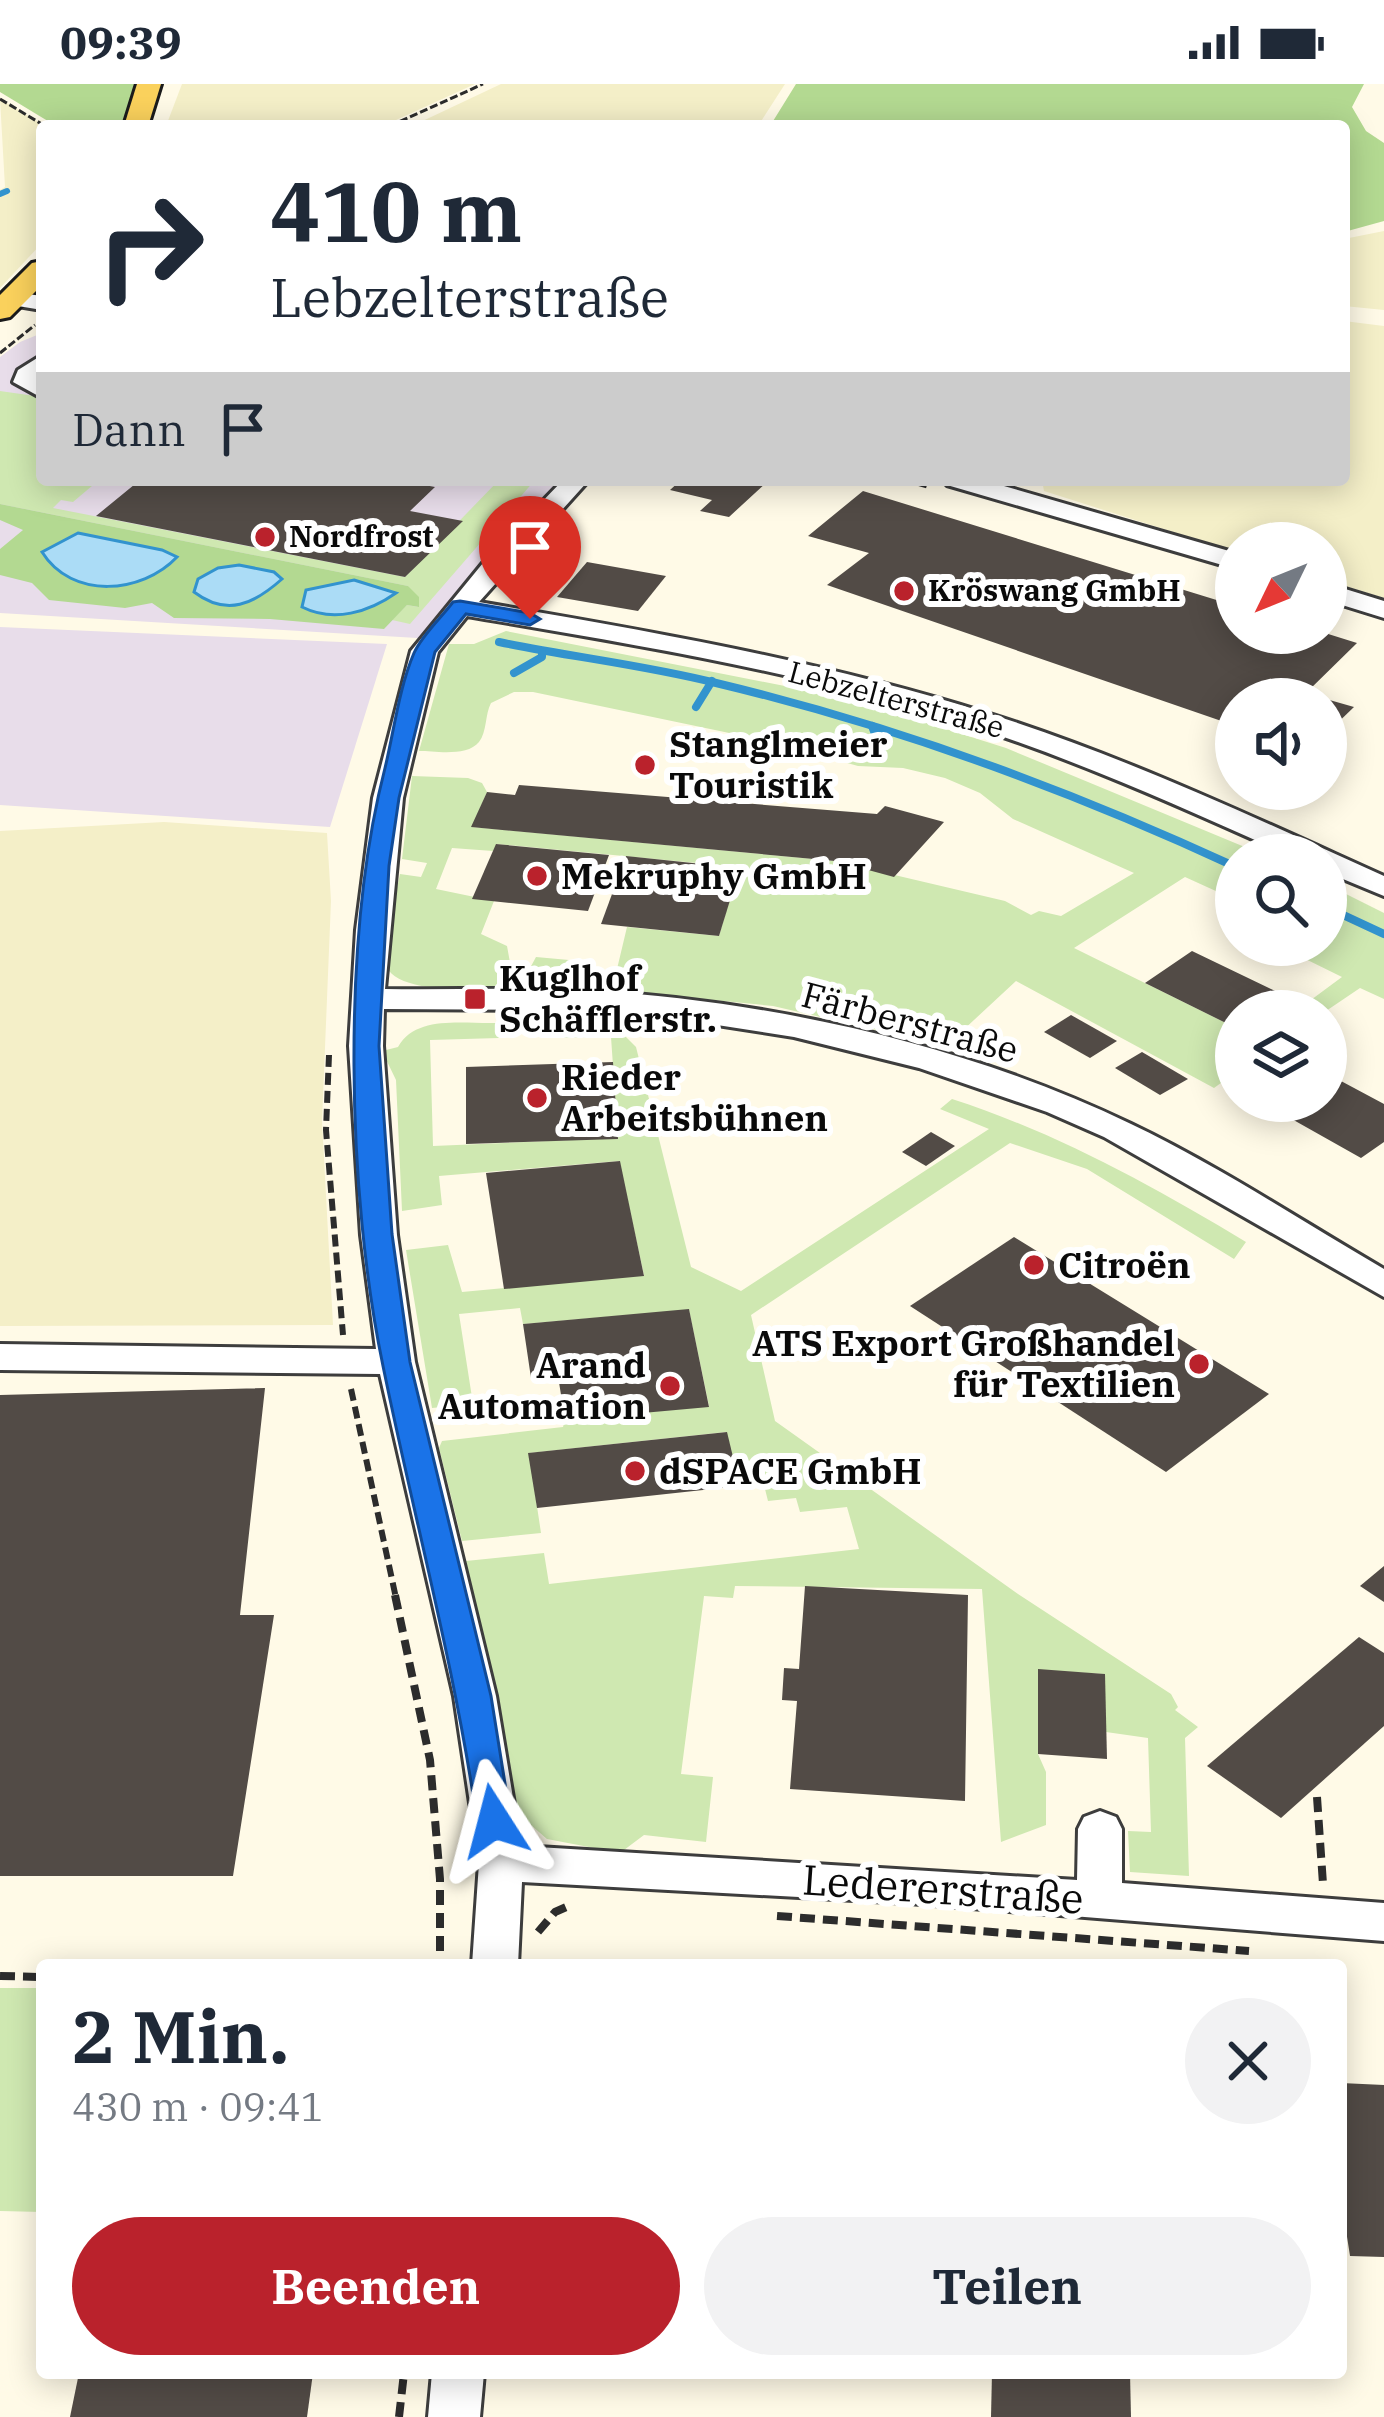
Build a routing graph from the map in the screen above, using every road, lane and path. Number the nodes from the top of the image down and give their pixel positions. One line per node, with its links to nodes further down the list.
1 (149, 84): 4 (main road)
2 (483, 84): 5 (path)
3 (0, 99): 6 (path)
4 (138, 120)
5 (403, 120)
6 (36, 121)
7 (36, 278): 8 (main road)
8 (19, 304)
9 (36, 323): 11 (path)
10 (36, 331): 11 (path)
11 (24, 334): 12 (path)
12 (0, 352)
13 (36, 367): 14 (street)
14 (36, 386)
15 (571, 486): 19 (street)
16 (977, 486): 17 (street)
17 (1215, 555)
18 (1347, 598): 20 (street)
19 (460, 607): 21 (street, Lebzelterstraße); 24 (street)
20 (1384, 610)
21 (1265, 834)
22 (1347, 870): 23 (street)
23 (1384, 887)
24 (370, 999): 25 (street, Färberstraße); 27 (street)
25 (1384, 1285)
26 (0, 1358): 27 (street)
27 (396, 1362): 30 (street)
28 (1317, 1797): 34 (path)
29 (1100, 1829): 31 (street)
30 (501, 1863): 31 (street, Ledererstraße); 38 (street)
31 (1099, 1900): 34 (street, Ledererstraße)
32 (592, 1902): 36 (path)
33 (771, 1916): 37 (path)
34 (1326, 1917): 35 (street, Ledererstraße)
35 (1384, 1922)
36 (536, 1938)
37 (1264, 1952)
38 (495, 1959)
39 (0, 1976): 40 (path)
40 (36, 1977)
41 (403, 2379): 43 (path)
42 (457, 2379): 44 (street)
43 (399, 2417)
44 (454, 2417)

